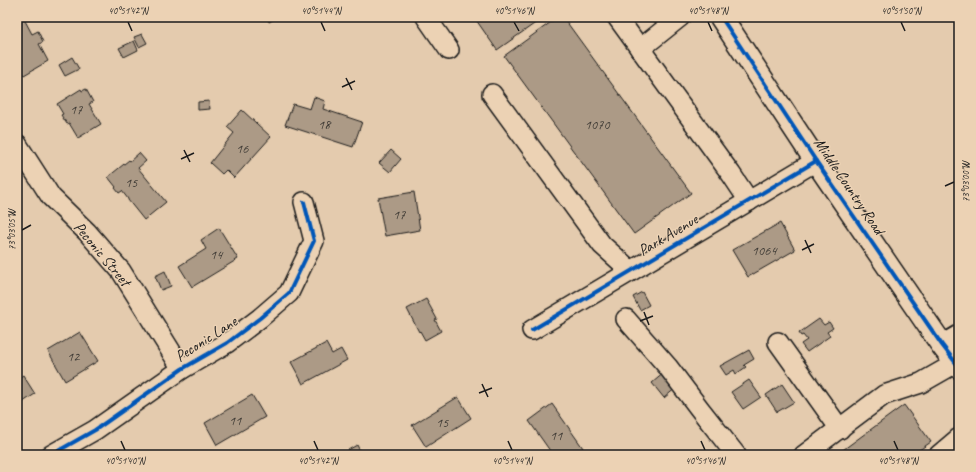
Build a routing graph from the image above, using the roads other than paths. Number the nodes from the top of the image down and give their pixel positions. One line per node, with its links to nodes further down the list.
1 (426, 17): 6 (street)
2 (617, 17): 5 (street)
3 (680, 17): 5 (street)
4 (721, 17): 9 (main road, Middle Country Road)
5 (640, 49): 10 (street)
6 (448, 50)
7 (492, 94): 12 (street)
8 (17, 144): 18 (street, Peconic Street)
9 (816, 161): 10 (street, Park Avenue); 15 (main road, Middle Country Road)
10 (749, 201): 12 (street, Park Avenue)
11 (304, 202): 18 (street, Peconic Lane)
12 (631, 271): 14 (street, Park Avenue)
13 (626, 319): 22 (street)
14 (532, 330)
15 (951, 340): 17 (main road, Middle Country Road)
16 (778, 342): 19 (street)
17 (957, 365): 19 (street)
18 (182, 369): 21 (street, Peconic Lane)
19 (840, 429): 23 (street)
20 (959, 438): 24 (street)
21 (51, 455)
22 (736, 455)
23 (804, 455)
24 (939, 455)

